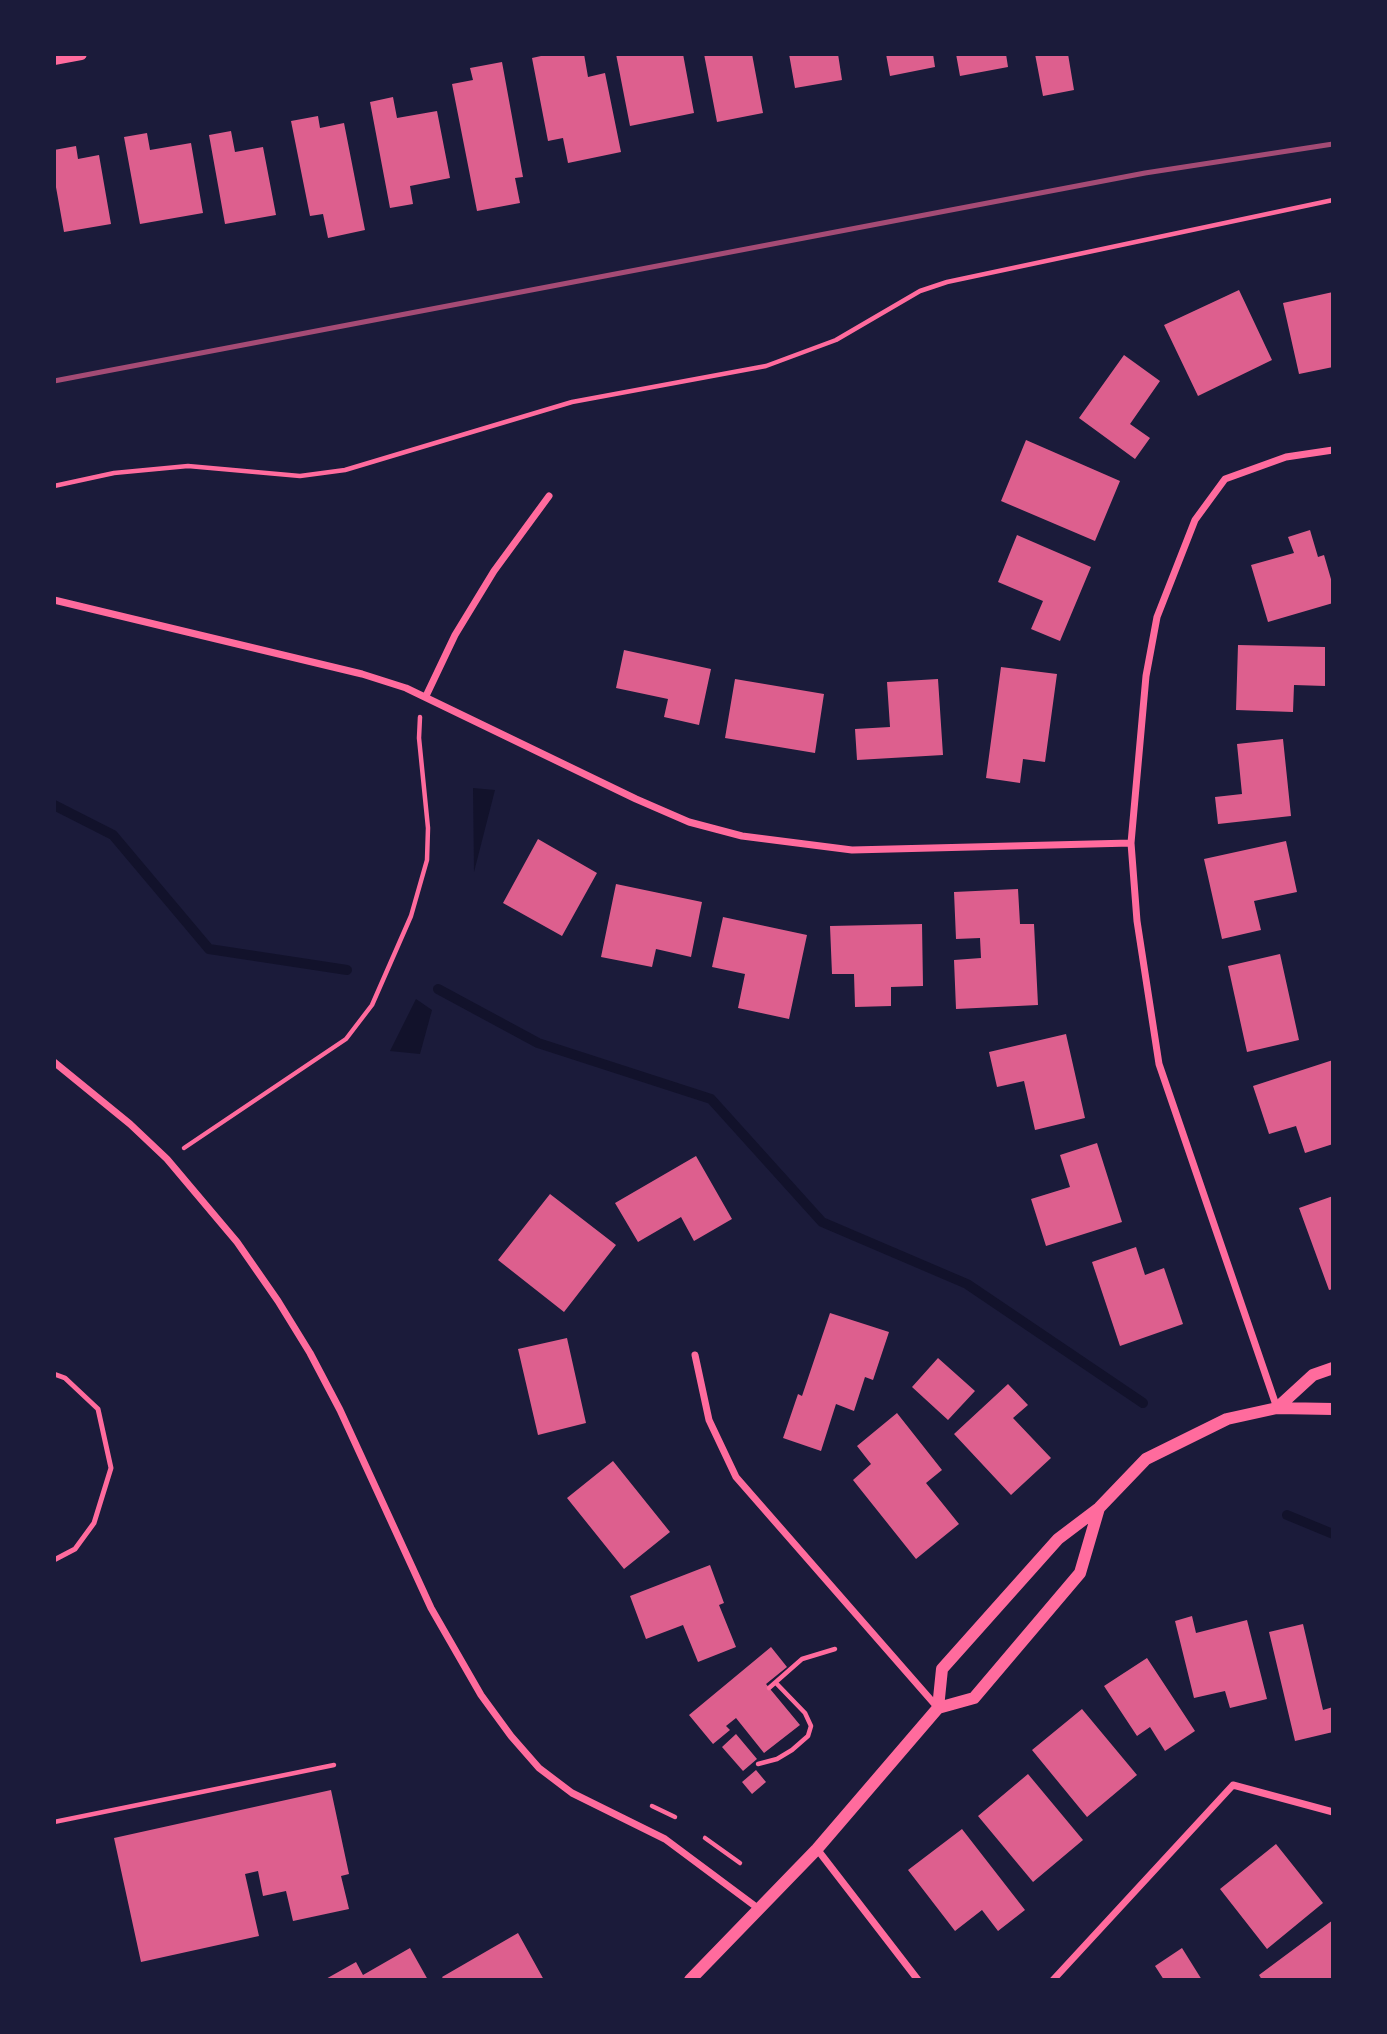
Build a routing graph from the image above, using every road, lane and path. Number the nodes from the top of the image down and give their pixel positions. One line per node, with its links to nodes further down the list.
1 (81, 54): 2 (street)
2 (54, 59)
3 (1333, 200): 5 (path)
4 (1333, 450): 9 (street)
5 (54, 486)
6 (549, 496): 8 (street)
7 (54, 600): 8 (street)
8 (426, 696): 9 (street); 11 (path)
9 (1131, 842): 15 (street)
10 (54, 1062): 11 (street)
11 (167, 1159): 28 (street)
12 (695, 1355): 22 (street)
13 (1333, 1368): 15 (street)
14 (54, 1374): 18 (lane)
15 (1277, 1408): 16 (street); 17 (street)
16 (1333, 1409)
17 (1099, 1508): 22 (street); 22 (street)
18 (54, 1560)
19 (835, 1649): 20 (path)
20 (776, 1683): 21 (path); 23 (path)
21 (769, 1688)
22 (938, 1708): 27 (street)
23 (758, 1764)
24 (334, 1765): 26 (path)
25 (1333, 1812): 31 (street)
26 (54, 1822)
27 (817, 1849): 28 (street); 30 (street)
28 (758, 1909): 29 (street)
29 (690, 1980)
30 (918, 1980)
31 (1053, 1980)

